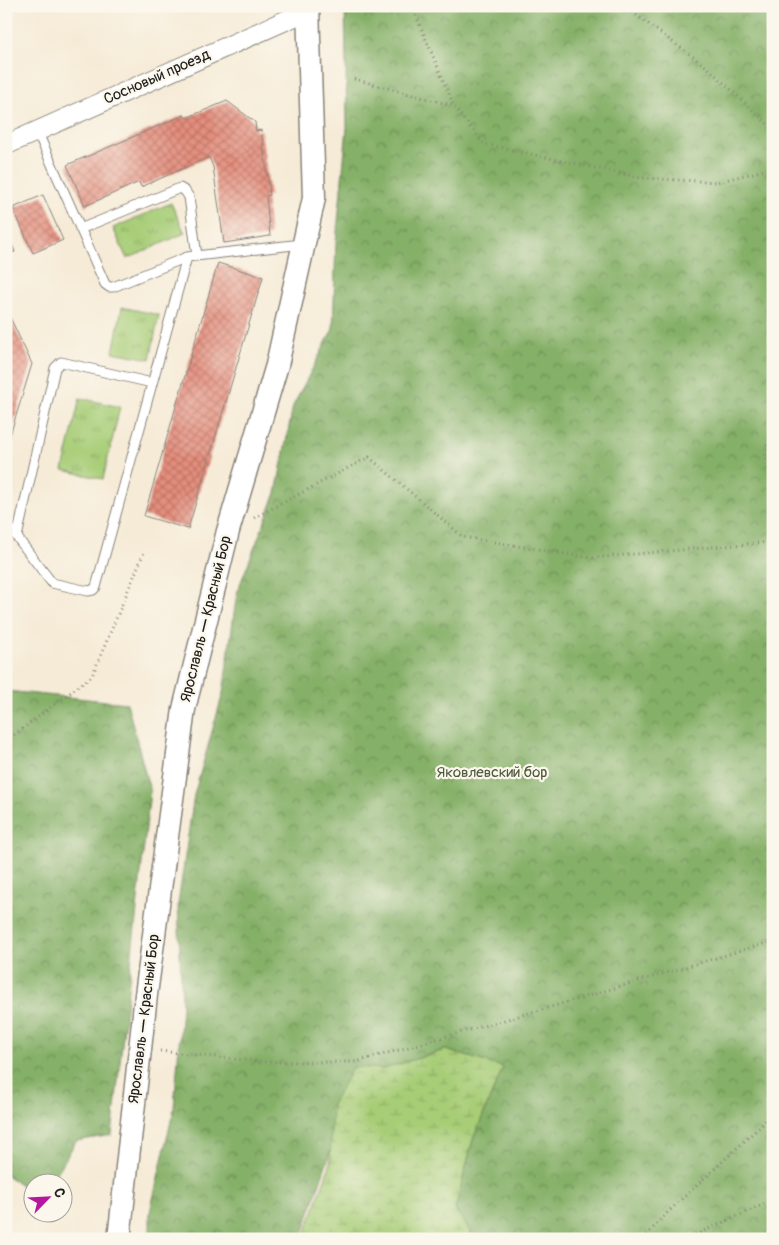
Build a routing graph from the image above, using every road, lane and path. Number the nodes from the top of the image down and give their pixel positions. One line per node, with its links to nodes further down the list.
1 (412, 6): 5 (path)
2 (624, 6): 6 (path)
3 (308, 8): 7 (street, Сосновый проезд); 11 (street, Ярославль — Красный Бор)
4 (354, 79): 5 (path)
5 (454, 106): 9 (path)
6 (773, 129)
7 (37, 131): 8 (street, Сосновый проезд); 10 (lane)
8 (6, 145)
9 (773, 168)
10 (80, 229): 12 (lane); 13 (lane)
11 (304, 243): 12 (lane); 18 (street, Ярославль — Красный Бор)
12 (197, 256): 13 (lane)
13 (187, 257): 14 (lane)
14 (152, 383): 20 (lane); 20 (lane)
15 (773, 420): 16 (path)
16 (773, 491)
17 (6, 523): 20 (lane)
18 (228, 532): 21 (path); 25 (street, Ярославль — Красный Бор)
19 (773, 536): 21 (path)
20 (17, 537)
21 (771, 542)
22 (145, 550): 23 (path)
23 (6, 741)
24 (773, 941): 25 (path)
25 (140, 1048): 28 (street, Ярославль — Красный Бор)
26 (773, 1091): 29 (path)
27 (773, 1200): 30 (path)
28 (119, 1239)
29 (643, 1239)
30 (686, 1239)

